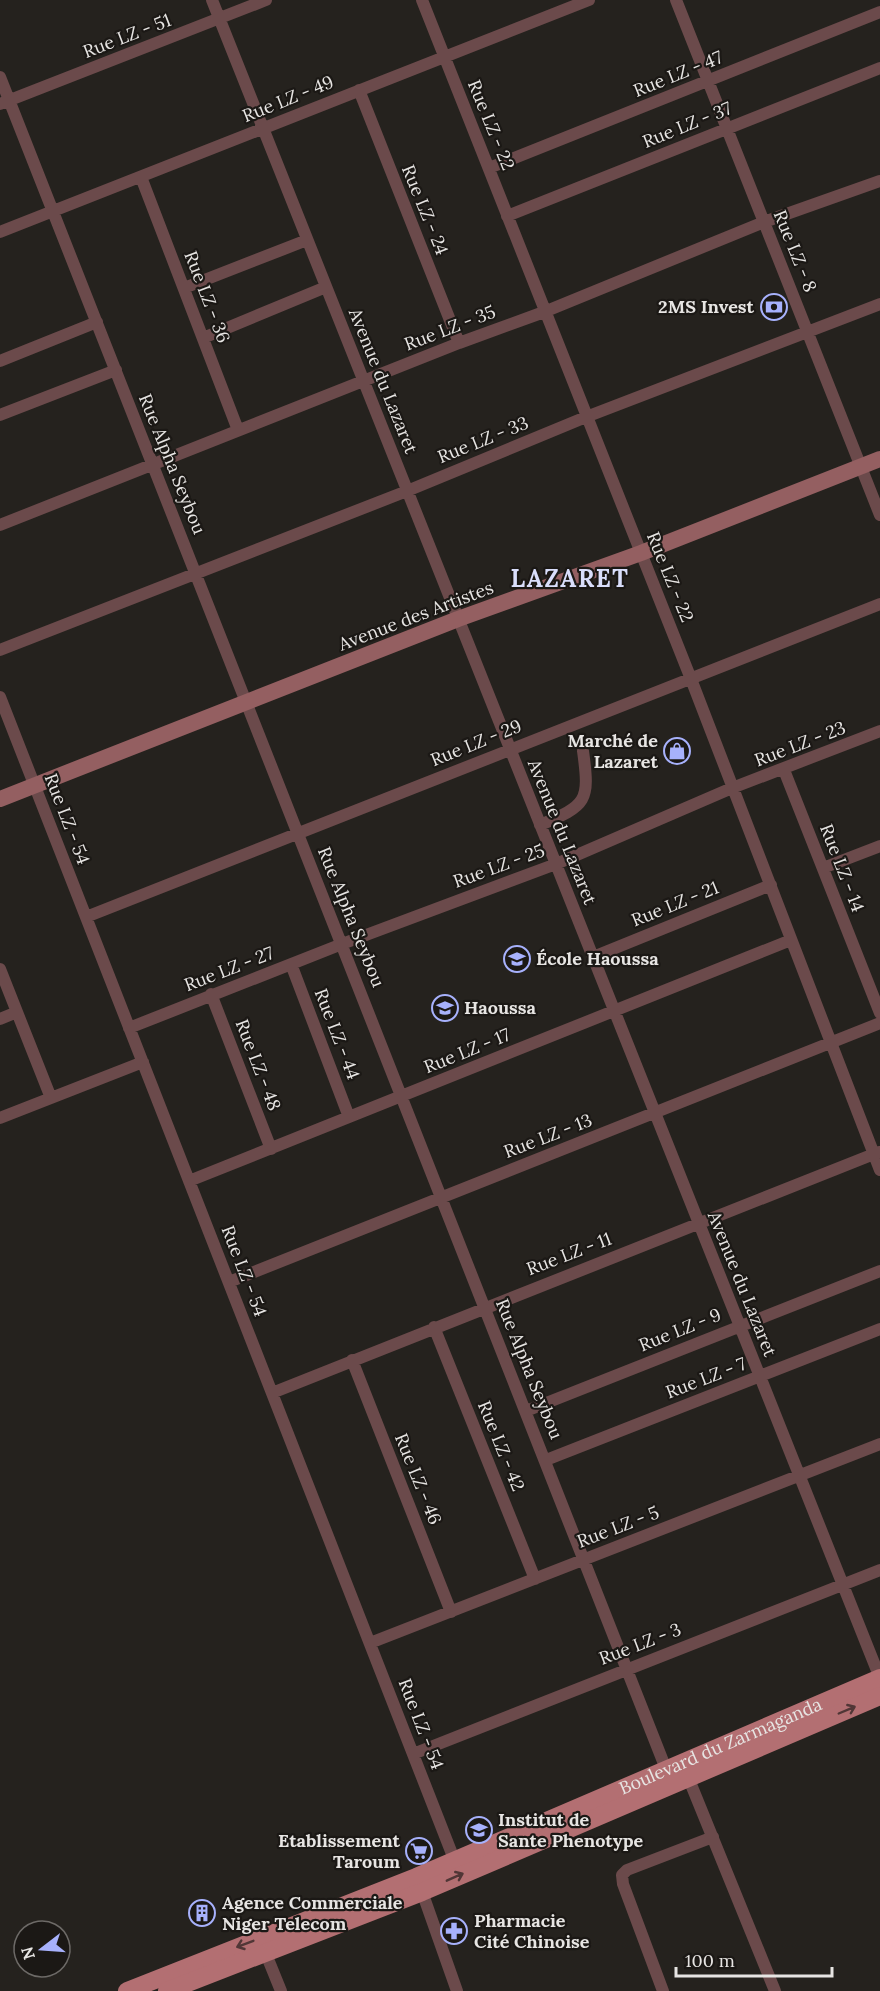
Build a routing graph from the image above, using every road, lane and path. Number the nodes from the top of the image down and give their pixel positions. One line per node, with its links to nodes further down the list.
1 (212, 0): 7 (street, Avenue du Lazaret)
2 (266, 0): 7 (street, Rue LZ - 51)
3 (422, 0): 8 (street, Rue LZ - 22)
4 (589, 0): 8 (street, Rue LZ - 49)
5 (676, 0): 11 (street, Rue LZ - 8)
6 (880, 12): 11 (street, Rue LZ - 47)
7 (219, 19): 13 (street, Rue LZ - 51); 14 (street, Avenue du Lazaret)
8 (444, 57): 12 (street, Rue LZ - 49); 16 (street, Rue LZ - 22)
9 (880, 68): 15 (street, Rue LZ - 37)
10 (0, 77): 13 (street, Rue Alpha Seybou)
11 (708, 81): 15 (street, Rue LZ - 8); 16 (street, Rue LZ - 47)
12 (359, 90): 14 (street, Rue LZ - 49); 31 (street, Rue LZ - 24)
13 (5, 103): 19 (street, Rue Alpha Seybou)
14 (263, 128): 17 (street, Rue LZ - 49); 23 (street, Avenue du Lazaret)
15 (727, 128): 20 (street, Rue LZ - 37); 21 (street, Rue LZ - 8)
16 (489, 168): 20 (street, Rue LZ - 22)
17 (141, 177): 19 (street, Rue LZ - 49); 25 (street, Rue LZ - 36)
18 (880, 181): 21 (street, Rue LZ - 35)
19 (53, 211): 22 (street, Rue LZ - 49); 28 (street, Rue Alpha Seybou)
20 (507, 216): 27 (street, Rue LZ - 22)
21 (764, 222): 27 (street, Rue LZ - 35); 29 (street, Rue LZ - 8)
22 (0, 232)
23 (307, 240): 24 (street, Avenue du Lazaret); 25 (street)
24 (326, 287): 30 (street); 34 (street, Avenue du Lazaret)
25 (184, 288): 30 (street, Rue LZ - 36)
26 (880, 304): 29 (street, Rue LZ - 33)
27 (544, 312): 31 (street, Rue LZ - 35); 36 (street, Rue LZ - 22)
28 (97, 322): 32 (street); 33 (street, Rue Alpha Seybou)
29 (807, 331): 36 (street, Rue LZ - 33); 40 (street, Rue LZ - 8)
30 (203, 338): 37 (street, Rue LZ - 36)
31 (459, 343): 34 (street, Rue LZ - 35)
32 (0, 361)
33 (116, 370): 35 (street); 39 (street, Rue Alpha Seybou)
34 (363, 381): 37 (street, Rue LZ - 35); 41 (street, Avenue du Lazaret)
35 (0, 415)
36 (586, 417): 41 (street, Rue LZ - 33); 44 (street, Rue LZ - 22)
37 (238, 430): 39 (street, Rue LZ - 35)
38 (880, 459): 40 (street, Avenue des Artistes)
39 (153, 464): 43 (street, Rue LZ - 35); 45 (street, Rue Alpha Seybou)
40 (861, 466): 42 (street, Rue LZ - 8); 44 (street, Avenue des Artistes)
41 (407, 490): 45 (street, Rue LZ - 33); 47 (street, Avenue du Lazaret)
42 (880, 515)
43 (0, 525)
44 (641, 553): 47 (street, Avenue des Artistes); 49 (street, Rue LZ - 22)
45 (196, 573): 48 (street, Rue LZ - 33); 51 (street, Rue Alpha Seybou)
46 (880, 604): 49 (street, Rue LZ - 29)
47 (458, 620): 51 (street, Avenue des Artistes); 53 (street, Avenue du Lazaret)
48 (0, 650)
49 (691, 679): 53 (street, Rue LZ - 29); 57 (street, Rue LZ - 22)
50 (0, 697): 56 (street, Rue LZ - 54)
51 (248, 702): 56 (street, Avenue des Artistes); 60 (street, Rue Alpha Seybou)
52 (880, 731): 55 (street, Rue LZ - 23)
53 (510, 749): 59 (street, Avenue du Lazaret); 60 (street, Rue LZ - 29)
54 (583, 751): 59 (street)
55 (784, 770): 57 (street, Rue LZ - 23); 63 (street, Rue LZ - 14)
56 (35, 786): 58 (street, Avenue des Artistes); 65 (street, Rue LZ - 54)
57 (732, 788): 62 (street, Rue LZ - 25); 64 (street, Rue LZ - 22)
58 (0, 799)
59 (540, 825): 62 (street, Avenue du Lazaret)
60 (298, 833): 65 (street, Rue LZ - 29); 67 (street, Rue Alpha Seybou)
61 (880, 846): 63 (street)
62 (556, 864): 67 (street, Rue LZ - 25); 68 (street, Avenue du Lazaret)
63 (823, 868): 74 (street, Rue LZ - 14)
64 (771, 885): 66 (street, Rue LZ - 22); 68 (street, Rue LZ - 21)
65 (86, 917): 77 (street, Rue LZ - 54)
66 (791, 940): 72 (street, Rue LZ - 17); 78 (street, Rue LZ - 22)
67 (342, 944): 69 (street, Rue LZ - 27); 80 (street, Rue Alpha Seybou)
68 (593, 957): 72 (street, Avenue du Lazaret)
69 (291, 964): 71 (street, Rue LZ - 27); 83 (street, Rue LZ - 44)
70 (0, 969): 73 (street)
71 (211, 994): 77 (street, Rue LZ - 27); 85 (street, Rue LZ - 48)
72 (614, 1011): 80 (street, Rue LZ - 17); 82 (street, Avenue du Lazaret)
73 (17, 1012): 75 (street); 81 (street)
74 (880, 1013)
75 (0, 1019)
76 (880, 1023): 78 (street, Rue LZ - 13)
77 (129, 1028): 79 (street, Rue LZ - 54)
78 (832, 1044): 82 (street, Rue LZ - 13); 86 (street, Rue LZ - 22)
79 (143, 1062): 81 (street); 88 (street, Rue LZ - 54)
80 (402, 1096): 83 (street, Rue LZ - 17); 89 (street, Rue Alpha Seybou)
81 (51, 1098): 84 (street)
82 (655, 1113): 89 (street, Rue LZ - 13); 90 (street, Avenue du Lazaret)
83 (349, 1117): 85 (street, Rue LZ - 17)
84 (0, 1118)
85 (271, 1149): 88 (street, Rue LZ - 17)
86 (877, 1152): 87 (street, Rue LZ - 22); 90 (street, Rue LZ - 11)
87 (880, 1170)
88 (189, 1181): 92 (street, Rue LZ - 54)
89 (442, 1196): 92 (street, Rue LZ - 13); 93 (street, Rue Alpha Seybou)
90 (698, 1222): 93 (street, Rue LZ - 11); 94 (street, Avenue du Lazaret)
91 (880, 1271): 94 (street, Rue LZ - 9)
92 (229, 1282): 99 (street, Rue LZ - 54)
93 (484, 1306): 95 (street, Rue LZ - 11); 100 (street, Rue Alpha Seybou)
94 (739, 1326): 98 (street, Avenue du Lazaret); 100 (street, Rue LZ - 9)
95 (434, 1327): 97 (street, Rue LZ - 11); 106 (street, Rue LZ - 42)
96 (880, 1329): 98 (street, Rue LZ - 7)
97 (352, 1360): 99 (street, Rue LZ - 11); 108 (street, Rue LZ - 46)
98 (760, 1377): 102 (street, Rue LZ - 7); 103 (street, Avenue du Lazaret)
99 (272, 1393): 109 (street, Rue LZ - 54)
100 (526, 1411): 102 (street, Rue Alpha Seybou)
101 (880, 1444): 103 (street, Rue LZ - 5)
102 (546, 1460): 104 (street, Rue Alpha Seybou)
103 (799, 1475): 104 (street, Rue LZ - 5); 107 (street, Avenue du Lazaret)
104 (585, 1559): 106 (street, Rue LZ - 5); 110 (street, Rue Alpha Seybou)
105 (880, 1570): 107 (street, Rue LZ - 3)
106 (535, 1579): 108 (street, Rue LZ - 5)
107 (843, 1585): 110 (street, Rue LZ - 3); 111 (street, Avenue du Lazaret)
108 (451, 1612): 109 (street, Rue LZ - 5)
109 (370, 1643): 113 (street, Rue LZ - 54)
110 (628, 1668): 113 (street, Rue LZ - 3); 114 (street, Rue Alpha Seybou)
111 (880, 1678): 114 (main road, Boulevard du Zarmaganda)
112 (880, 1696): 115 (main road, Boulevard du Zarmaganda, one-way to 112)
113 (413, 1754): 117 (street, Rue LZ - 54)
114 (666, 1769): 117 (main road, Boulevard du Zarmaganda)
115 (688, 1777): 116 (street); 118 (main road, Boulevard du Zarmaganda, one-way to 115)
116 (713, 1838): 124 (street); 125 (street)
117 (454, 1859): 118 (main road, Boulevard du Zarmaganda)
118 (419, 1884): 119 (main road, Boulevard du Zarmaganda); 120 (main road, Boulevard du Zarmaganda, one-way to 120); 123 (street)
119 (266, 1954): 121 (main road, Boulevard du Zarmaganda); 122 (street)
120 (127, 1991)
121 (167, 1991)
122 (280, 1991)
123 (457, 1991)
124 (663, 1991)
125 (775, 1991)

